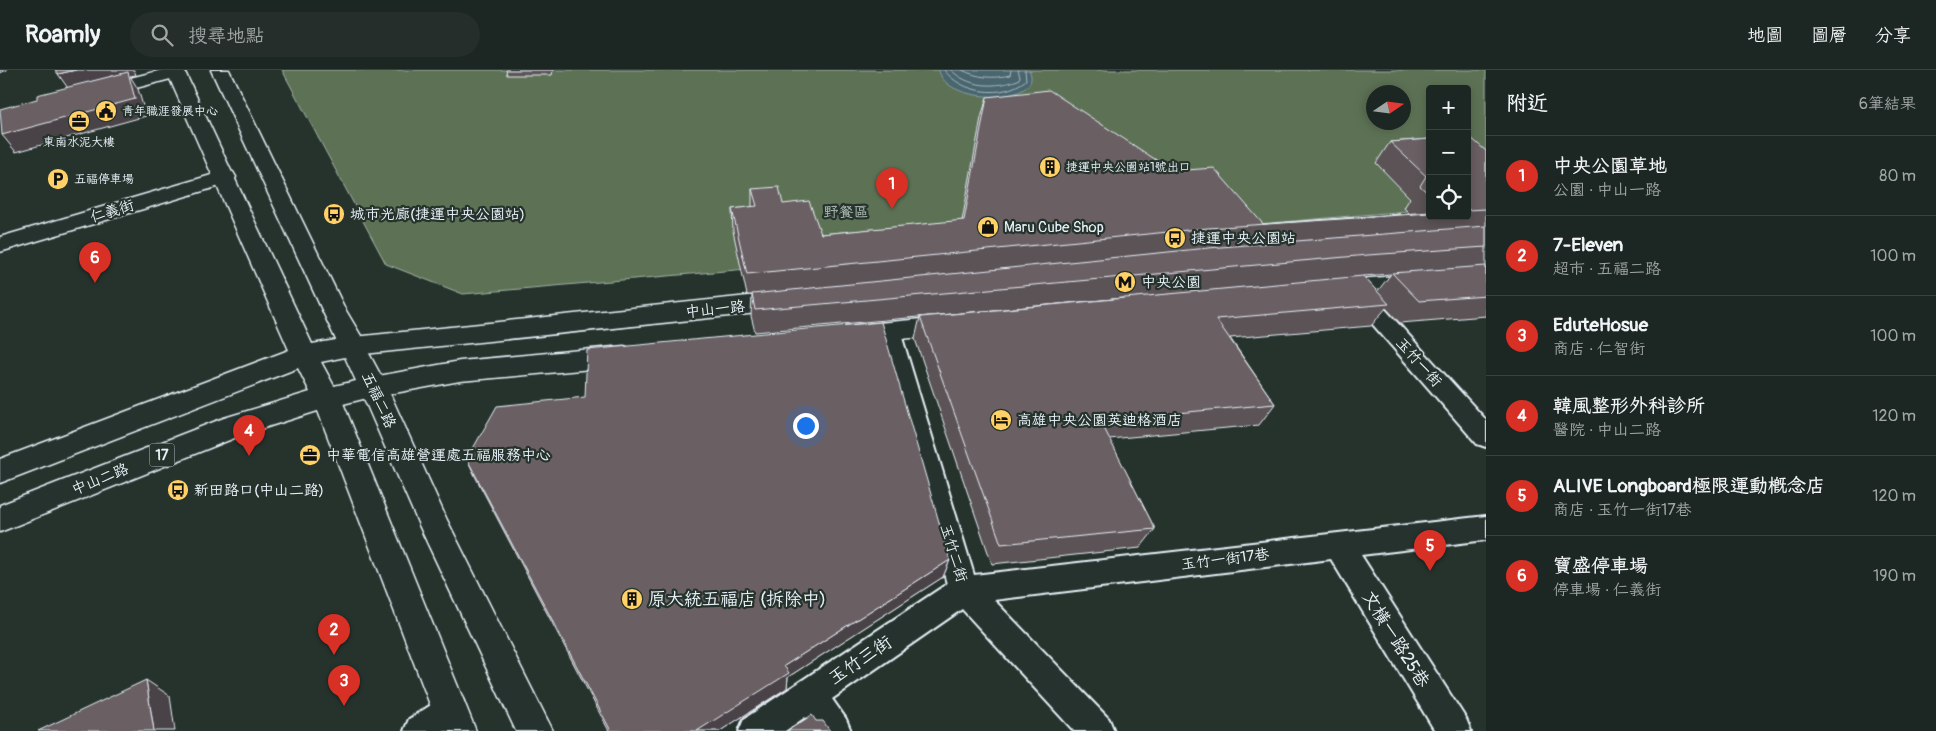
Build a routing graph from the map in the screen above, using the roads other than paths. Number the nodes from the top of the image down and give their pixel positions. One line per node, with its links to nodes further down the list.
1 (220, 70): 13 (main road, 五福二路)
2 (176, 71): 3 (main road); 4 (main road)
3 (76, 98)
4 (225, 177): 5 (main road, 仁義街); 15 (main road)
5 (0, 246)
6 (1486, 277): 7 (main road)
7 (1352, 287): 8 (main road); 18 (street, 玉竹一街)
8 (1313, 291)
9 (811, 299): 13 (main road, 中山一路)
10 (977, 323): 11 (main road)
11 (888, 331): 12 (main road); 23 (street, 玉竹二街)
12 (828, 337)
13 (354, 346): 15 (main road, 中山一路); 16 (main road, 五福二路)
14 (649, 354): 16 (main road)
15 (304, 355): 17 (main road); 19 (main road)
16 (373, 387): 17 (main road, 中山二路 / 17); 27 (main road, 五福二路)
17 (327, 398): 20 (main road, 中山二路 / 17); 25 (main road)
18 (1486, 438)
19 (0, 471)
20 (0, 519)
21 (1486, 528): 22 (street, 玉竹一街17巷)
22 (1339, 546): 23 (street, 玉竹一街17巷); 31 (street, 文橫一路25巷)
23 (964, 590): 24 (street, 玉竹三街); 30 (street, 玉竹二街)
24 (809, 694): 28 (street, 玉竹三街); 29 (street)
25 (455, 722): 26 (street)
26 (421, 731)
27 (535, 731)
28 (756, 731)
29 (834, 731)
30 (1097, 731)
31 (1454, 731)

